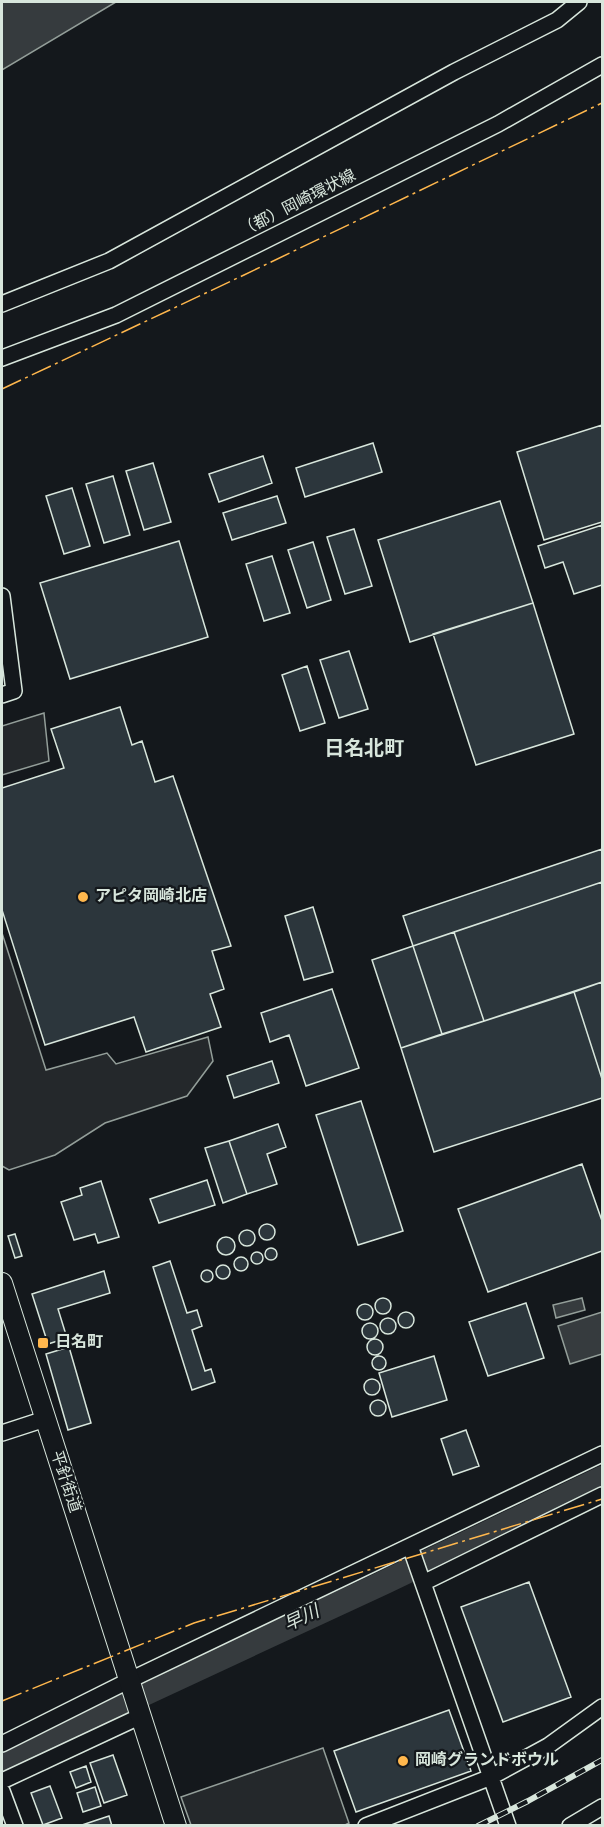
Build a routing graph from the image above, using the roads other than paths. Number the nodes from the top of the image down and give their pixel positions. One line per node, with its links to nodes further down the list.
1 (579, 2): 3 (street)
2 (603, 65): 4 (street, （都）岡崎環状線)
3 (2, 304)
4 (2, 358)
5 (2, 596): 6 (street)
6 (2, 695)
7 (2, 1283): 8 (main road, 平針街道)
8 (45, 1419): 9 (street); 14 (main road, 平針街道)
9 (2, 1433)
10 (603, 1454): 12 (street)
11 (603, 1495): 13 (street)
12 (410, 1546): 13 (street); 14 (street)
13 (423, 1583): 18 (street)
14 (128, 1681): 16 (main road, 平針街道); 17 (street)
15 (603, 1707): 18 (street)
16 (141, 1716): 19 (street); 23 (main road)
17 (2, 1744)
18 (490, 1777): 24 (street); 25 (street)
19 (2, 1782)
20 (2, 1791): 22 (street)
21 (603, 1807): 26 (street)
22 (15, 1826)
23 (176, 1826)
24 (366, 1826)
25 (507, 1826)
26 (570, 1826)

